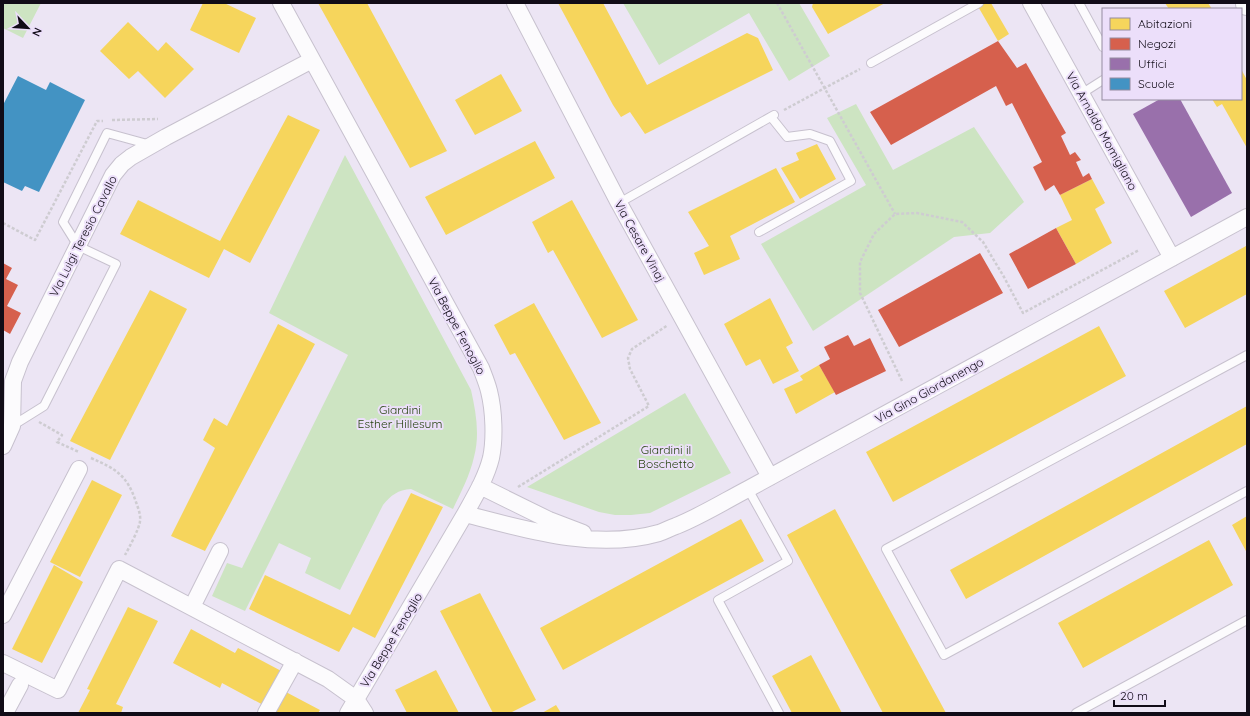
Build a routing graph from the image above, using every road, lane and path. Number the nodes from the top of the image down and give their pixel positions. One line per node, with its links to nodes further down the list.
1 (281, 3): 8 (street, Via Beppe Fenoglio)
2 (515, 3): 15 (street, Via Cesare Vinaj)
3 (777, 3): 11 (path)
4 (978, 3): 9 (lane)
5 (1031, 3): 12 (street, Via Arnaldo Momigliano)
6 (1078, 3): 7 (lane)
7 (1102, 45)
8 (312, 60): 14 (street, Via Luigi Teresio Cavallo); 30 (street, Via Beppe Fenoglio)
9 (871, 63): 11 (path)
10 (1102, 81): 12 (lane)
11 (825, 88): 13 (path); 16 (path)
12 (1081, 94): 21 (street, Via Arnaldo Momigliano)
13 (773, 116): 15 (lane); 18 (lane)
14 (151, 145): 19 (street, Via Luigi Teresio Cavallo); 19 (lane)
15 (619, 203): 22 (street, Via Cesare Vinaj)
16 (895, 214): 20 (path); 24 (path)
17 (1247, 217): 21 (street, Via Gino Giordanengo)
18 (758, 232)
19 (78, 246): 25 (lane); 26 (street, Via Luigi Teresio Cavallo)
20 (1139, 250)
21 (1172, 258): 29 (street, Via Gino Giordanengo)
22 (681, 316): 29 (street, Via Cesare Vinaj); 33 (path)
23 (1247, 355): 32 (lane)
24 (902, 381)
25 (28, 416): 26 (lane); 28 (path)
26 (12, 426): 27 (street, Via Luigi Teresio Cavallo)
27 (3, 446)
28 (85, 460): 37 (path); 39 (street)
29 (770, 477): 31 (street, Via Gino Giordanengo)
30 (480, 486): 33 (street, Via Gino Giordanengo); 34 (street, Via Beppe Fenoglio)
31 (748, 488): 35 (street, Via Gino Giordanengo); 49 (lane)
32 (1247, 490)
33 (503, 497): 35 (street, Via Gino Giordanengo)
34 (465, 514): 35 (street, Via Gino Giordanengo); 44 (street, Via Beppe Fenoglio)
35 (603, 540)
36 (220, 551): 38 (street)
37 (119, 569): 38 (street, Via Beppe Fenoglio); 42 (street)
38 (192, 607): 41 (street, Via Beppe Fenoglio)
39 (3, 615)
40 (1247, 620): 50 (lane)
41 (295, 661): 44 (street, Via Beppe Fenoglio); 46 (street)
42 (3, 663)
43 (20, 685): 45 (street)
44 (356, 699): 47 (street, Via Beppe Fenoglio); 48 (street)
45 (5, 713)
46 (266, 713)
47 (348, 713)
48 (365, 713)
49 (779, 713)
50 (1076, 713)

